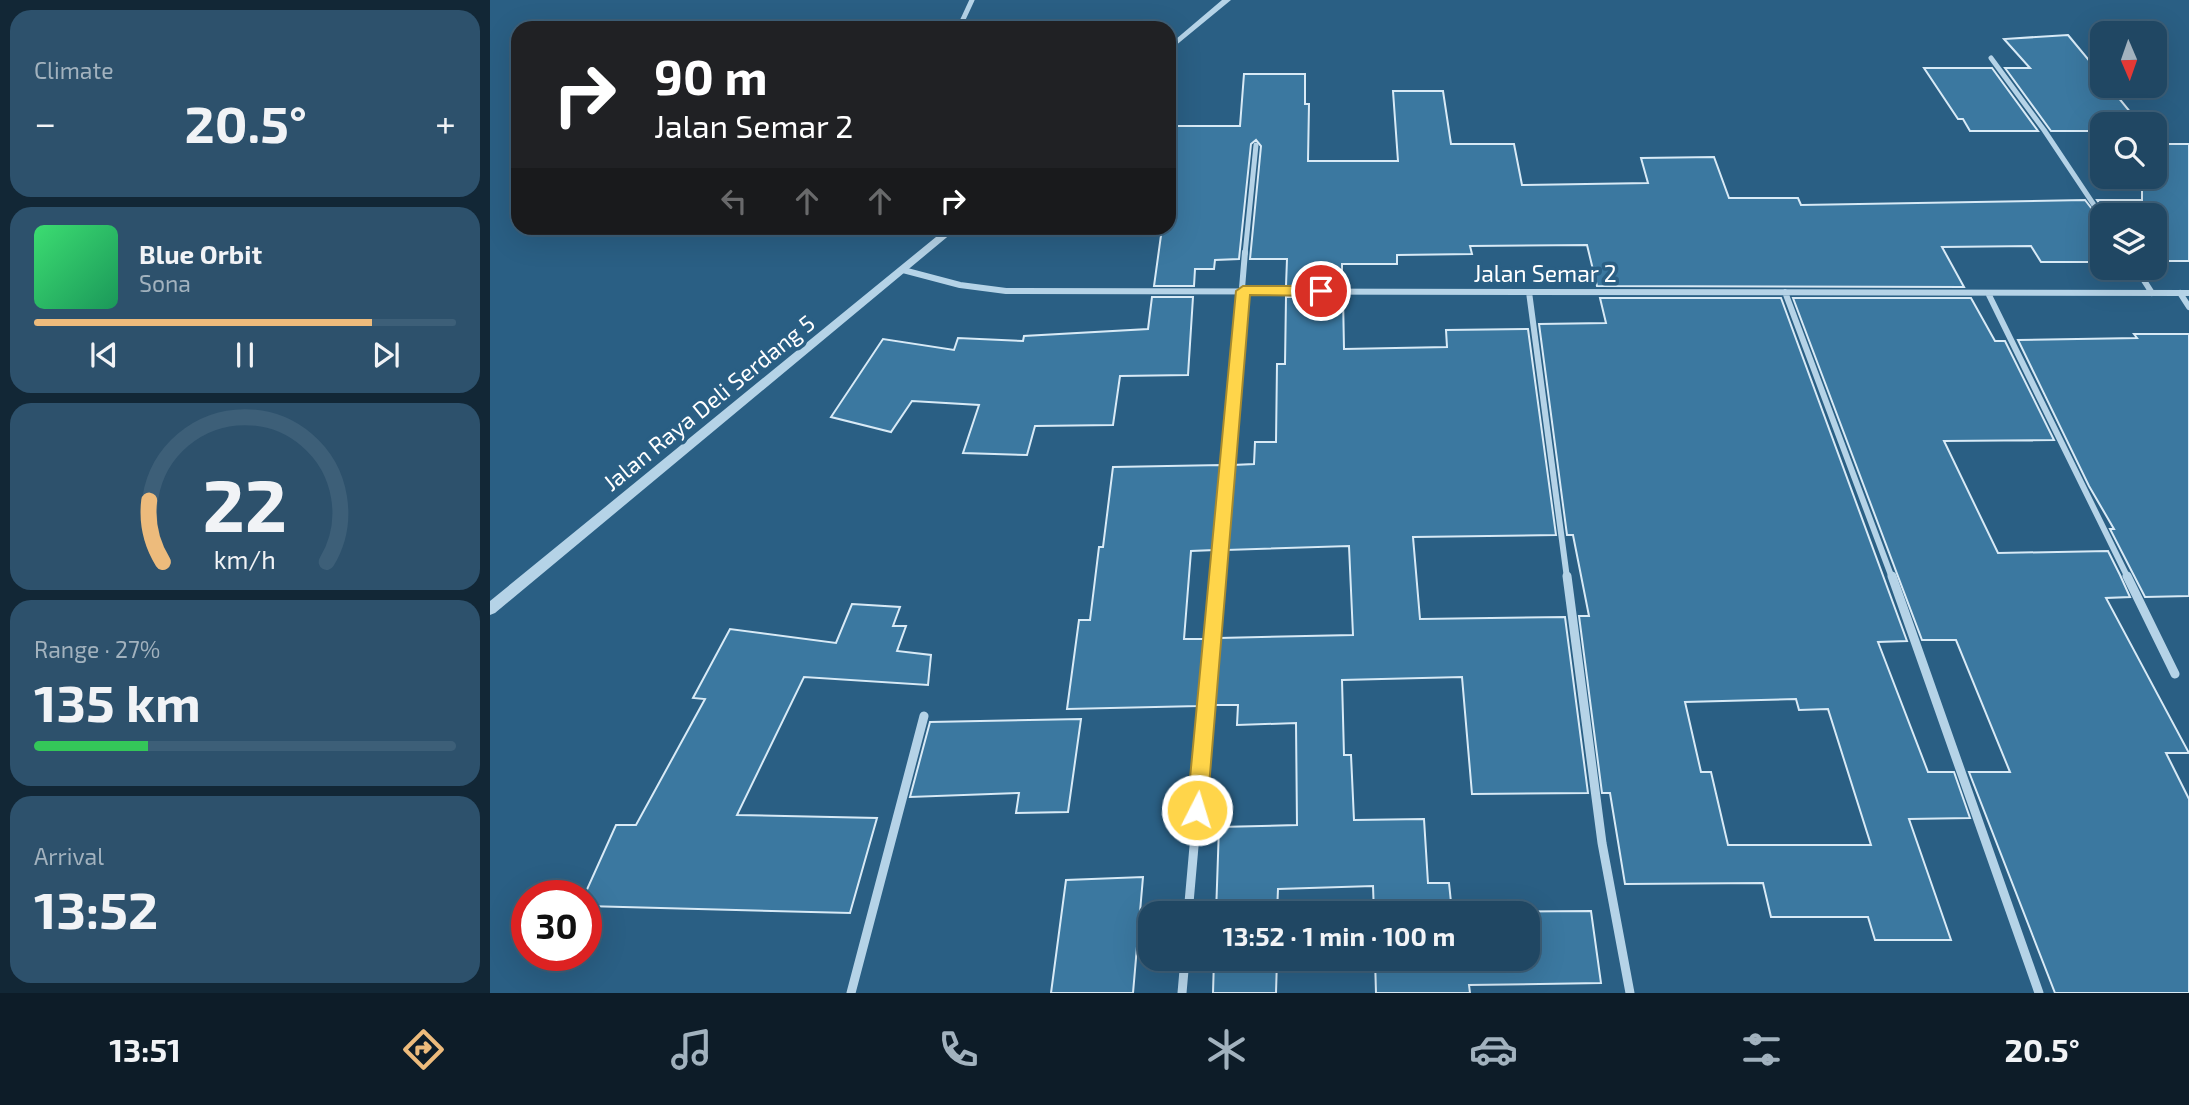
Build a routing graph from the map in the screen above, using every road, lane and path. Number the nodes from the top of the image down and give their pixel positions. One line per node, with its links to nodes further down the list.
1 (972, 0): 3 (street)
2 (1227, 0): 4 (street)
3 (962, 21)
4 (1176, 43)
5 (1991, 58): 7 (street)
6 (1256, 145): 11 (street)
7 (2093, 203)
8 (946, 235): 9 (street, Jalan Raya Deli Serdang 5)
9 (908, 272): 11 (street, Jalan Semar 2); 19 (street, Jalan Raya Deli Serdang 5)
10 (2144, 280): 15 (street)
11 (1243, 291): 12 (street, Jalan Semar 2); 22 (street)
12 (1529, 292): 13 (street, Jalan Semar 2); 26 (street)
13 (1785, 292): 14 (street, Jalan Semar 2); 27 (street)
14 (1987, 293): 15 (street, Jalan Semar 2); 20 (street)
15 (2152, 293): 16 (street, Jalan Semar 2)
16 (2180, 293): 17 (street, Jalan Semar 2); 18 (street)
17 (2189, 293)
18 (2189, 307)
19 (490, 609)
20 (2175, 674)
21 (924, 716): 24 (street)
22 (1189, 901)
23 (1184, 971): 25 (street)
24 (851, 993)
25 (1182, 993)
26 (1630, 993)
27 (2039, 993)

